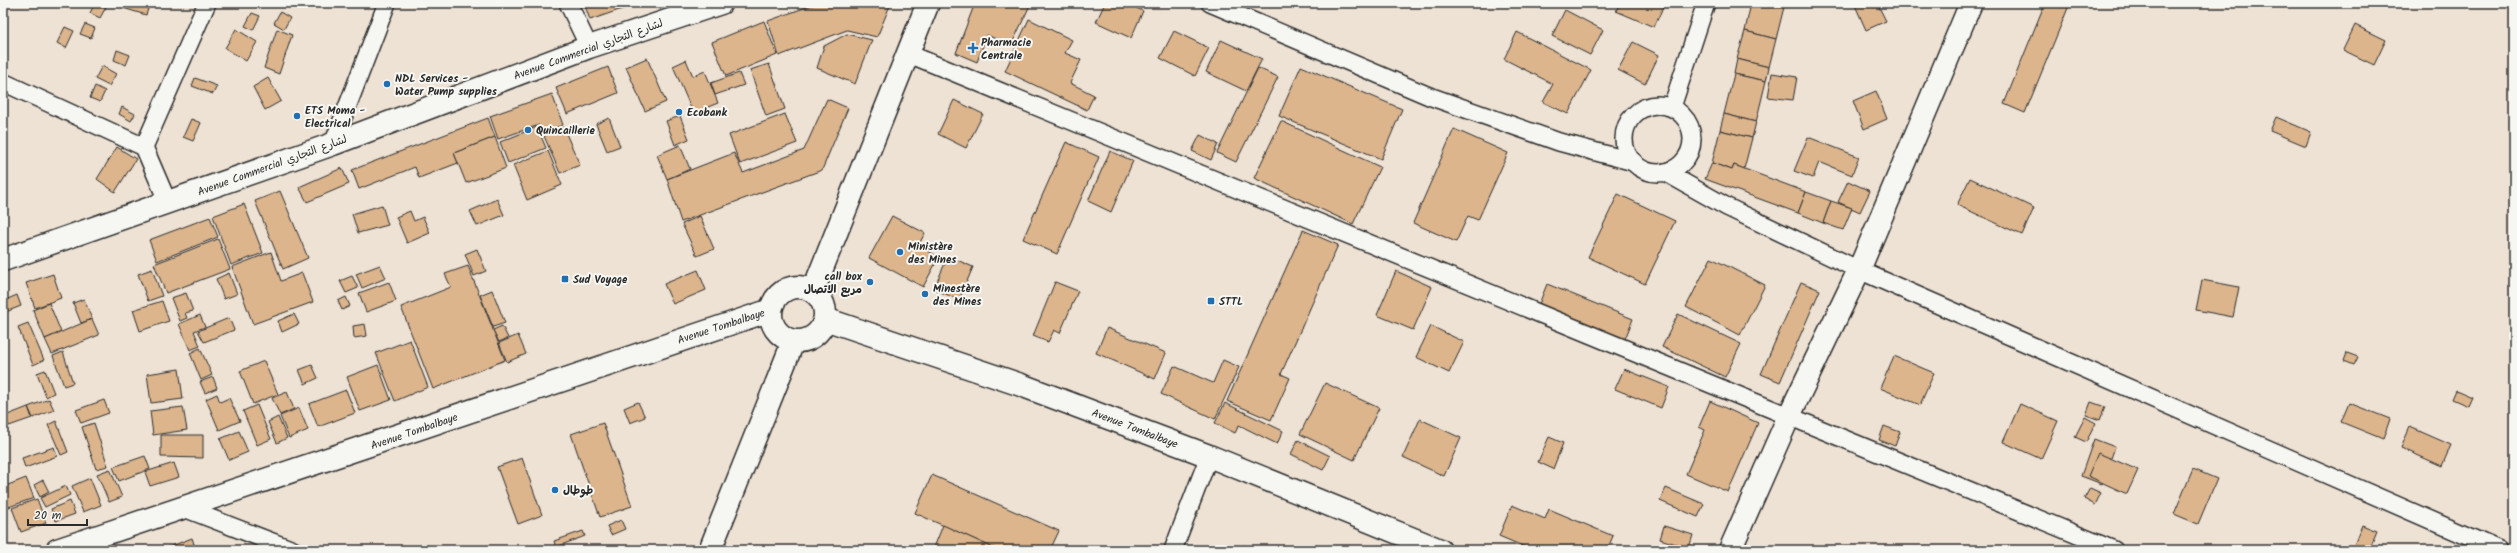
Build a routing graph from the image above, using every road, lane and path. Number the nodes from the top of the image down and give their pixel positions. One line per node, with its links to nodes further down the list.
1 (207, 3): 14 (street)
2 (387, 3): 13 (street)
3 (568, 3): 9 (street)
4 (721, 3): 9 (street, Avenue Commercial لشارع التجاري)
5 (928, 3): 10 (street)
6 (1210, 3): 15 (street)
7 (1706, 3): 12 (street)
8 (1971, 3): 19 (street)
9 (589, 47): 13 (street, Avenue Commercial لشارع التجاري)
10 (909, 54): 20 (street); 24 (street)
11 (3, 82): 14 (street)
12 (1672, 107): 15 (street); 16 (street)
13 (333, 144): 17 (street, Avenue Commercial لشارع التجاري)
14 (144, 147): 17 (street)
15 (1634, 162): 16 (street)
16 (1665, 172): 19 (street)
17 (168, 203): 18 (street, Avenue Commercial لشارع التجاري)
18 (3, 260)
19 (1859, 270): 24 (street); 34 (street)
20 (813, 291): 21 (street); 22 (street)
21 (771, 310): 23 (street); 26 (street, Avenue Tombalbaye)
22 (825, 319): 23 (street); 25 (street, Avenue Tombalbaye)
23 (793, 342): 29 (street)
24 (1789, 416): 32 (street); 33 (street)
25 (1209, 456): 30 (street); 31 (street, Avenue Tombalbaye)
26 (184, 508): 27 (street, Avenue Tombalbaye); 28 (street)
27 (57, 550)
28 (293, 550)
29 (710, 550)
30 (1173, 550)
31 (1440, 550)
32 (1730, 550)
33 (2114, 550)
34 (2499, 550)

